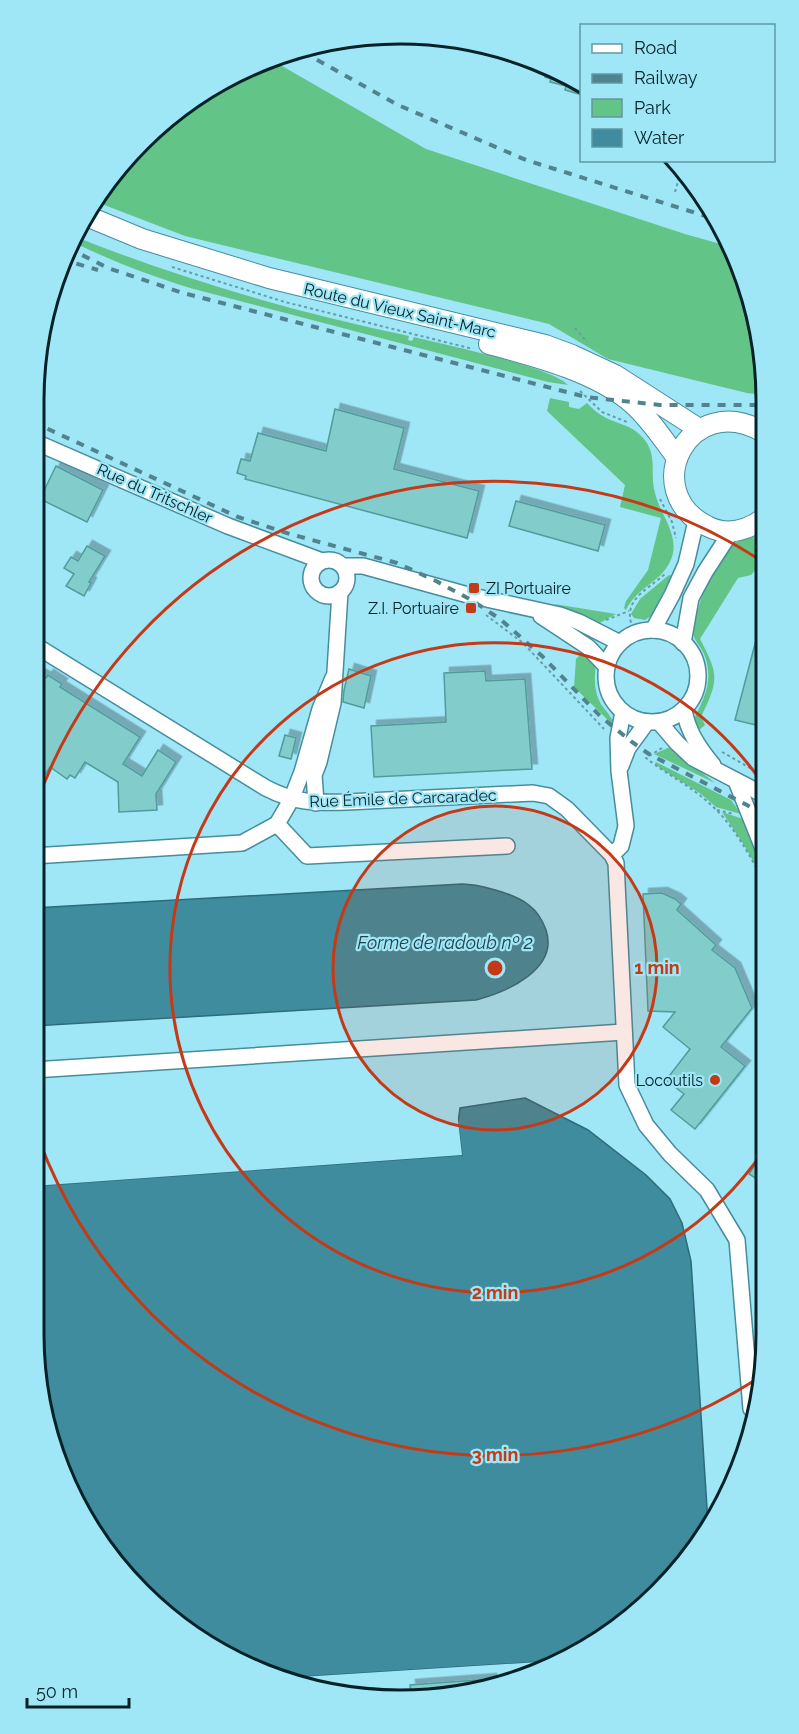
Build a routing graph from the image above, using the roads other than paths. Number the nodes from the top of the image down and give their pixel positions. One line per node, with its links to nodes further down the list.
1 (93, 218): 4 (main road, Route du Vieux Saint-Marc)
2 (88, 227): 6 (main road, Route du Vieux Saint-Marc)
3 (756, 428): 4 (main road)
4 (699, 429): 6 (main road)
5 (44, 445): 10 (street, Rue du Tritschler)
6 (677, 458): 7 (main road)
7 (696, 521): 9 (main road); 19 (street)
8 (756, 524): 9 (main road)
9 (731, 532): 20 (street)
10 (277, 545): 11 (street, Rue du Tritschler); 14 (street, Rue du Tritschler)
11 (322, 561): 12 (street); 14 (street)
12 (343, 566): 13 (street); 15 (street)
13 (377, 570): 15 (street); 17 (street)
14 (311, 578): 16 (street)
15 (343, 587): 16 (street); 18 (street)
16 (322, 594): 18 (street)
17 (531, 610): 21 (street); 23 (street)
18 (336, 624): 27 (street)
19 (653, 630): 20 (street); 21 (street)
20 (683, 642): 24 (street)
21 (620, 643): 23 (street)
22 (44, 651): 32 (street, Rue Émile de Carcaradec)
23 (607, 667): 25 (street)
24 (684, 710): 26 (street); 28 (street)
25 (623, 712): 26 (street); 29 (street)
26 (653, 722): 28 (street); 29 (street)
27 (314, 755): 32 (street); 33 (street)
28 (717, 770): 30 (street)
29 (619, 771): 38 (street)
30 (736, 781): 31 (street); 35 (street)
31 (756, 791)
32 (291, 800): 33 (street, Rue Émile de Carcaradec); 34 (street)
33 (316, 802): 38 (street, Rue Émile de Carcaradec)
34 (277, 824): 36 (street); 37 (street)
35 (756, 831)
36 (507, 846)
37 (44, 855)
38 (612, 855): 39 (street)
39 (624, 1032): 40 (street); 41 (street)
40 (44, 1069)
41 (750, 1397)

